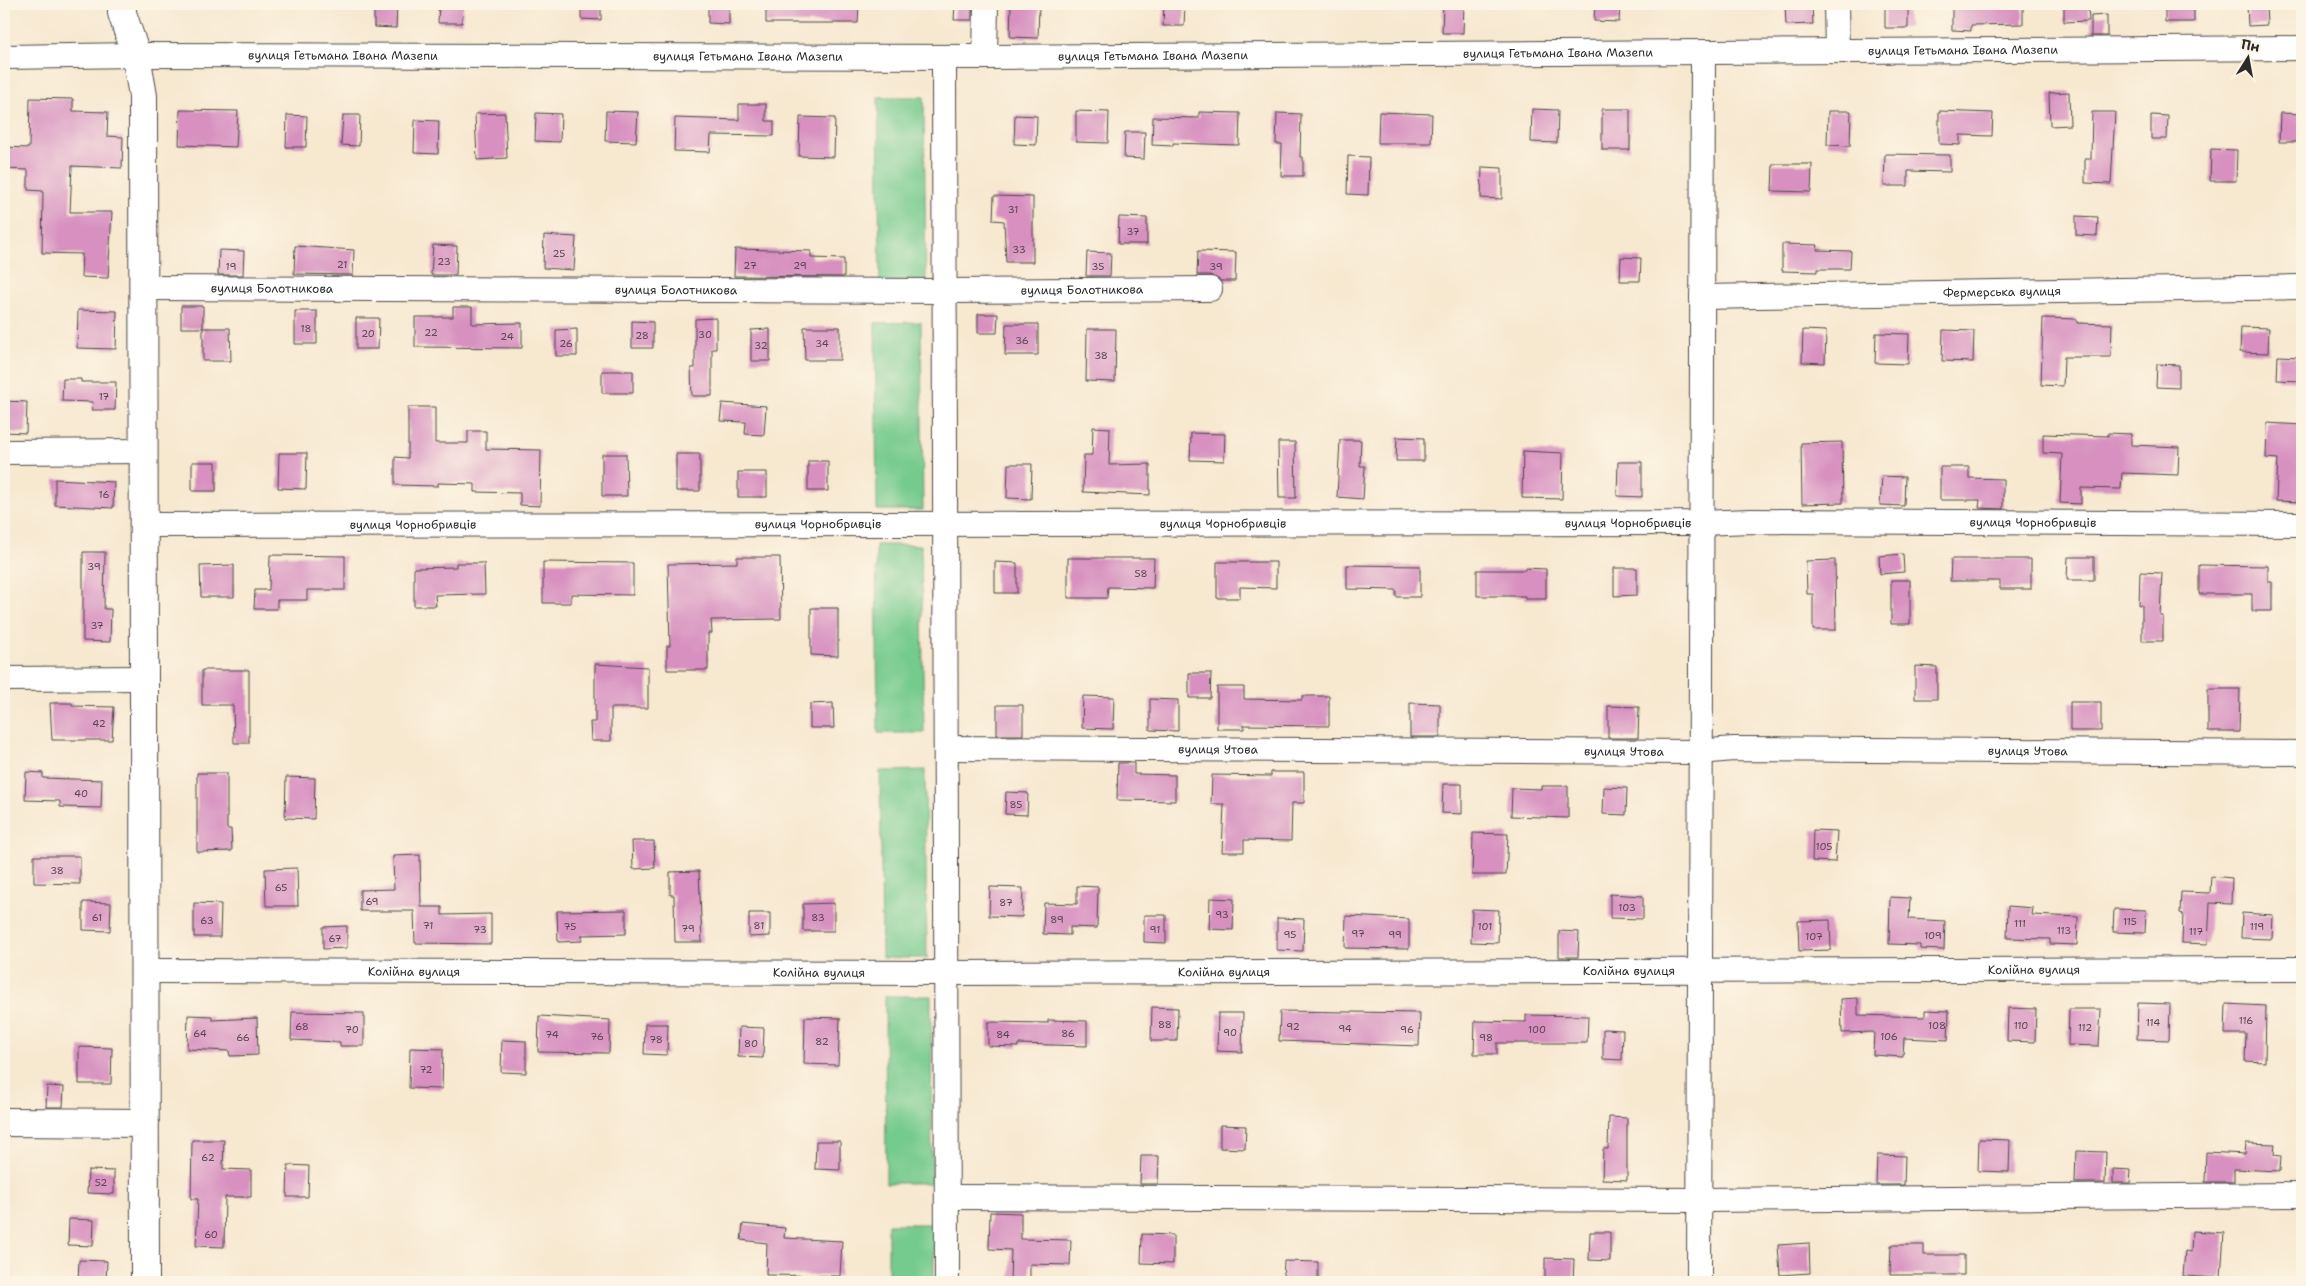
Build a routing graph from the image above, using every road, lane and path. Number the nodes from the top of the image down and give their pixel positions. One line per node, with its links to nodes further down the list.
1 (122, 4): 7 (street)
2 (986, 4): 10 (street)
3 (1836, 4): 5 (street)
4 (2302, 48): 5 (street, вулиця Гетьмана Івана Мазепи)
5 (1838, 51): 6 (street, вулиця Гетьмана Івана Мазепи)
6 (1702, 52): 10 (street, вулиця Гетьмана Івана Мазепи); 15 (street)
7 (136, 55): 8 (street, вулиця Гетьмана Івана Мазепи); 9 (street, вулиця Гетьмана Івана Мазепи); 12 (street)
8 (944, 56): 10 (street, вулиця Гетьмана Івана Мазепи); 14 (street)
9 (4, 57)
10 (985, 57)
11 (2302, 287): 15 (street, Фермерська вулиця)
12 (144, 288): 14 (street, вулиця Болотникова); 17 (street)
13 (1210, 289): 14 (street, вулиця Болотникова)
14 (945, 291): 21 (street)
15 (1702, 297): 18 (street)
16 (4, 452): 17 (street)
17 (144, 452): 20 (street)
18 (1701, 523): 19 (street, вулиця Чорнобривців); 21 (street, вулиця Чорнобривців); 25 (street)
19 (2302, 524)
20 (144, 525): 21 (street, вулиця Чорнобривців); 22 (street)
21 (945, 525): 24 (street)
22 (144, 678): 23 (street); 29 (street)
23 (4, 679)
24 (946, 748): 25 (street, вулиця Утова); 30 (street)
25 (1700, 752): 26 (street, вулиця Утова); 28 (street)
26 (2302, 753)
27 (2302, 969): 28 (street, Колійна вулиця)
28 (1699, 970): 30 (street, Колійна вулиця); 35 (street)
29 (145, 971): 30 (street, Колійна вулиця); 32 (street)
30 (946, 973): 34 (street)
31 (4, 1122): 32 (street)
32 (145, 1123): 36 (street)
33 (2302, 1194): 35 (street)
34 (947, 1197): 35 (street); 37 (street)
35 (1701, 1200): 38 (street)
36 (145, 1282)
37 (947, 1282)
38 (1699, 1282)

